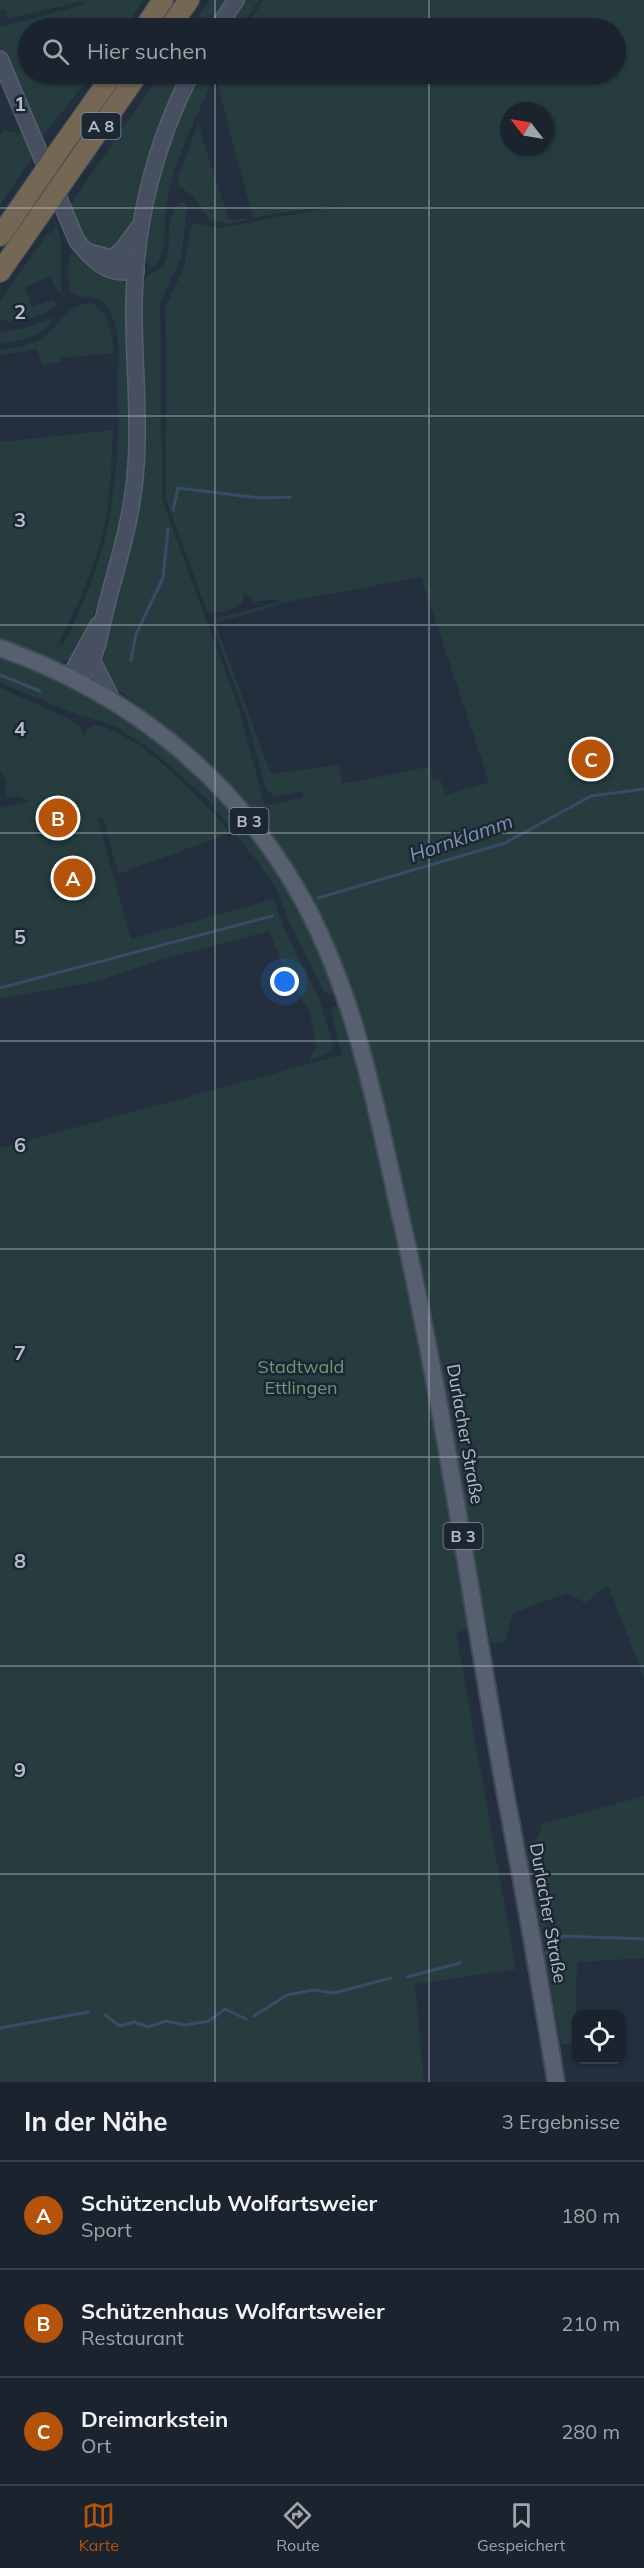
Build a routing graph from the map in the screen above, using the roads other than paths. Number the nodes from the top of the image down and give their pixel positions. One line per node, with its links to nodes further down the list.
1 (163, 0): 4 (highway)
2 (189, 0): 5 (highway)
3 (236, 0): 6 (main road)
4 (151, 18)
5 (177, 18)
6 (223, 18)
7 (0, 59): 13 (main road)
8 (105, 84): 12 (highway, A 8, bridge)
9 (131, 84): 16 (highway, A 8, bridge)
10 (187, 84): 11 (main road)
11 (142, 222): 14 (main road); 15 (main road)
12 (0, 236)
13 (87, 251): 14 (main road); 15 (main road)
14 (111, 259): 15 (main road)
15 (136, 271): 17 (main road)
16 (0, 272)
17 (103, 617): 19 (main road); 20 (main road)
18 (0, 648): 20 (main road, B 3)
19 (92, 660): 20 (main road); 21 (main road)
20 (75, 678): 21 (main road, B 3)
21 (112, 699): 22 (main road, Durlacher Straße / B 3)
22 (556, 2082)

